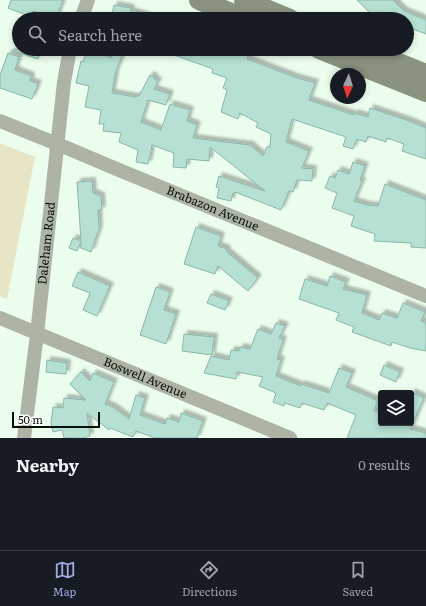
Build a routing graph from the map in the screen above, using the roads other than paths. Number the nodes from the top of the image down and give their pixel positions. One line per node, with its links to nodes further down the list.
1 (88, 0): 4 (street)
2 (199, 0): 5 (main road)
3 (244, 0): 6 (main road)
4 (83, 12)
5 (229, 12)
6 (273, 12)
7 (69, 56): 13 (street, Daleham Road)
8 (339, 56): 11 (main road)
9 (381, 56): 10 (main road)
10 (426, 74)
11 (426, 92)
12 (0, 121): 13 (street, Brabazon Avenue)
13 (58, 144): 14 (street, Brabazon Avenue); 16 (street, Daleham Road)
14 (426, 296)
15 (0, 318): 16 (street, Boswell Avenue)
16 (37, 334): 17 (street, Daleham Road); 18 (street, Boswell Avenue)
17 (24, 438)
18 (290, 438)

